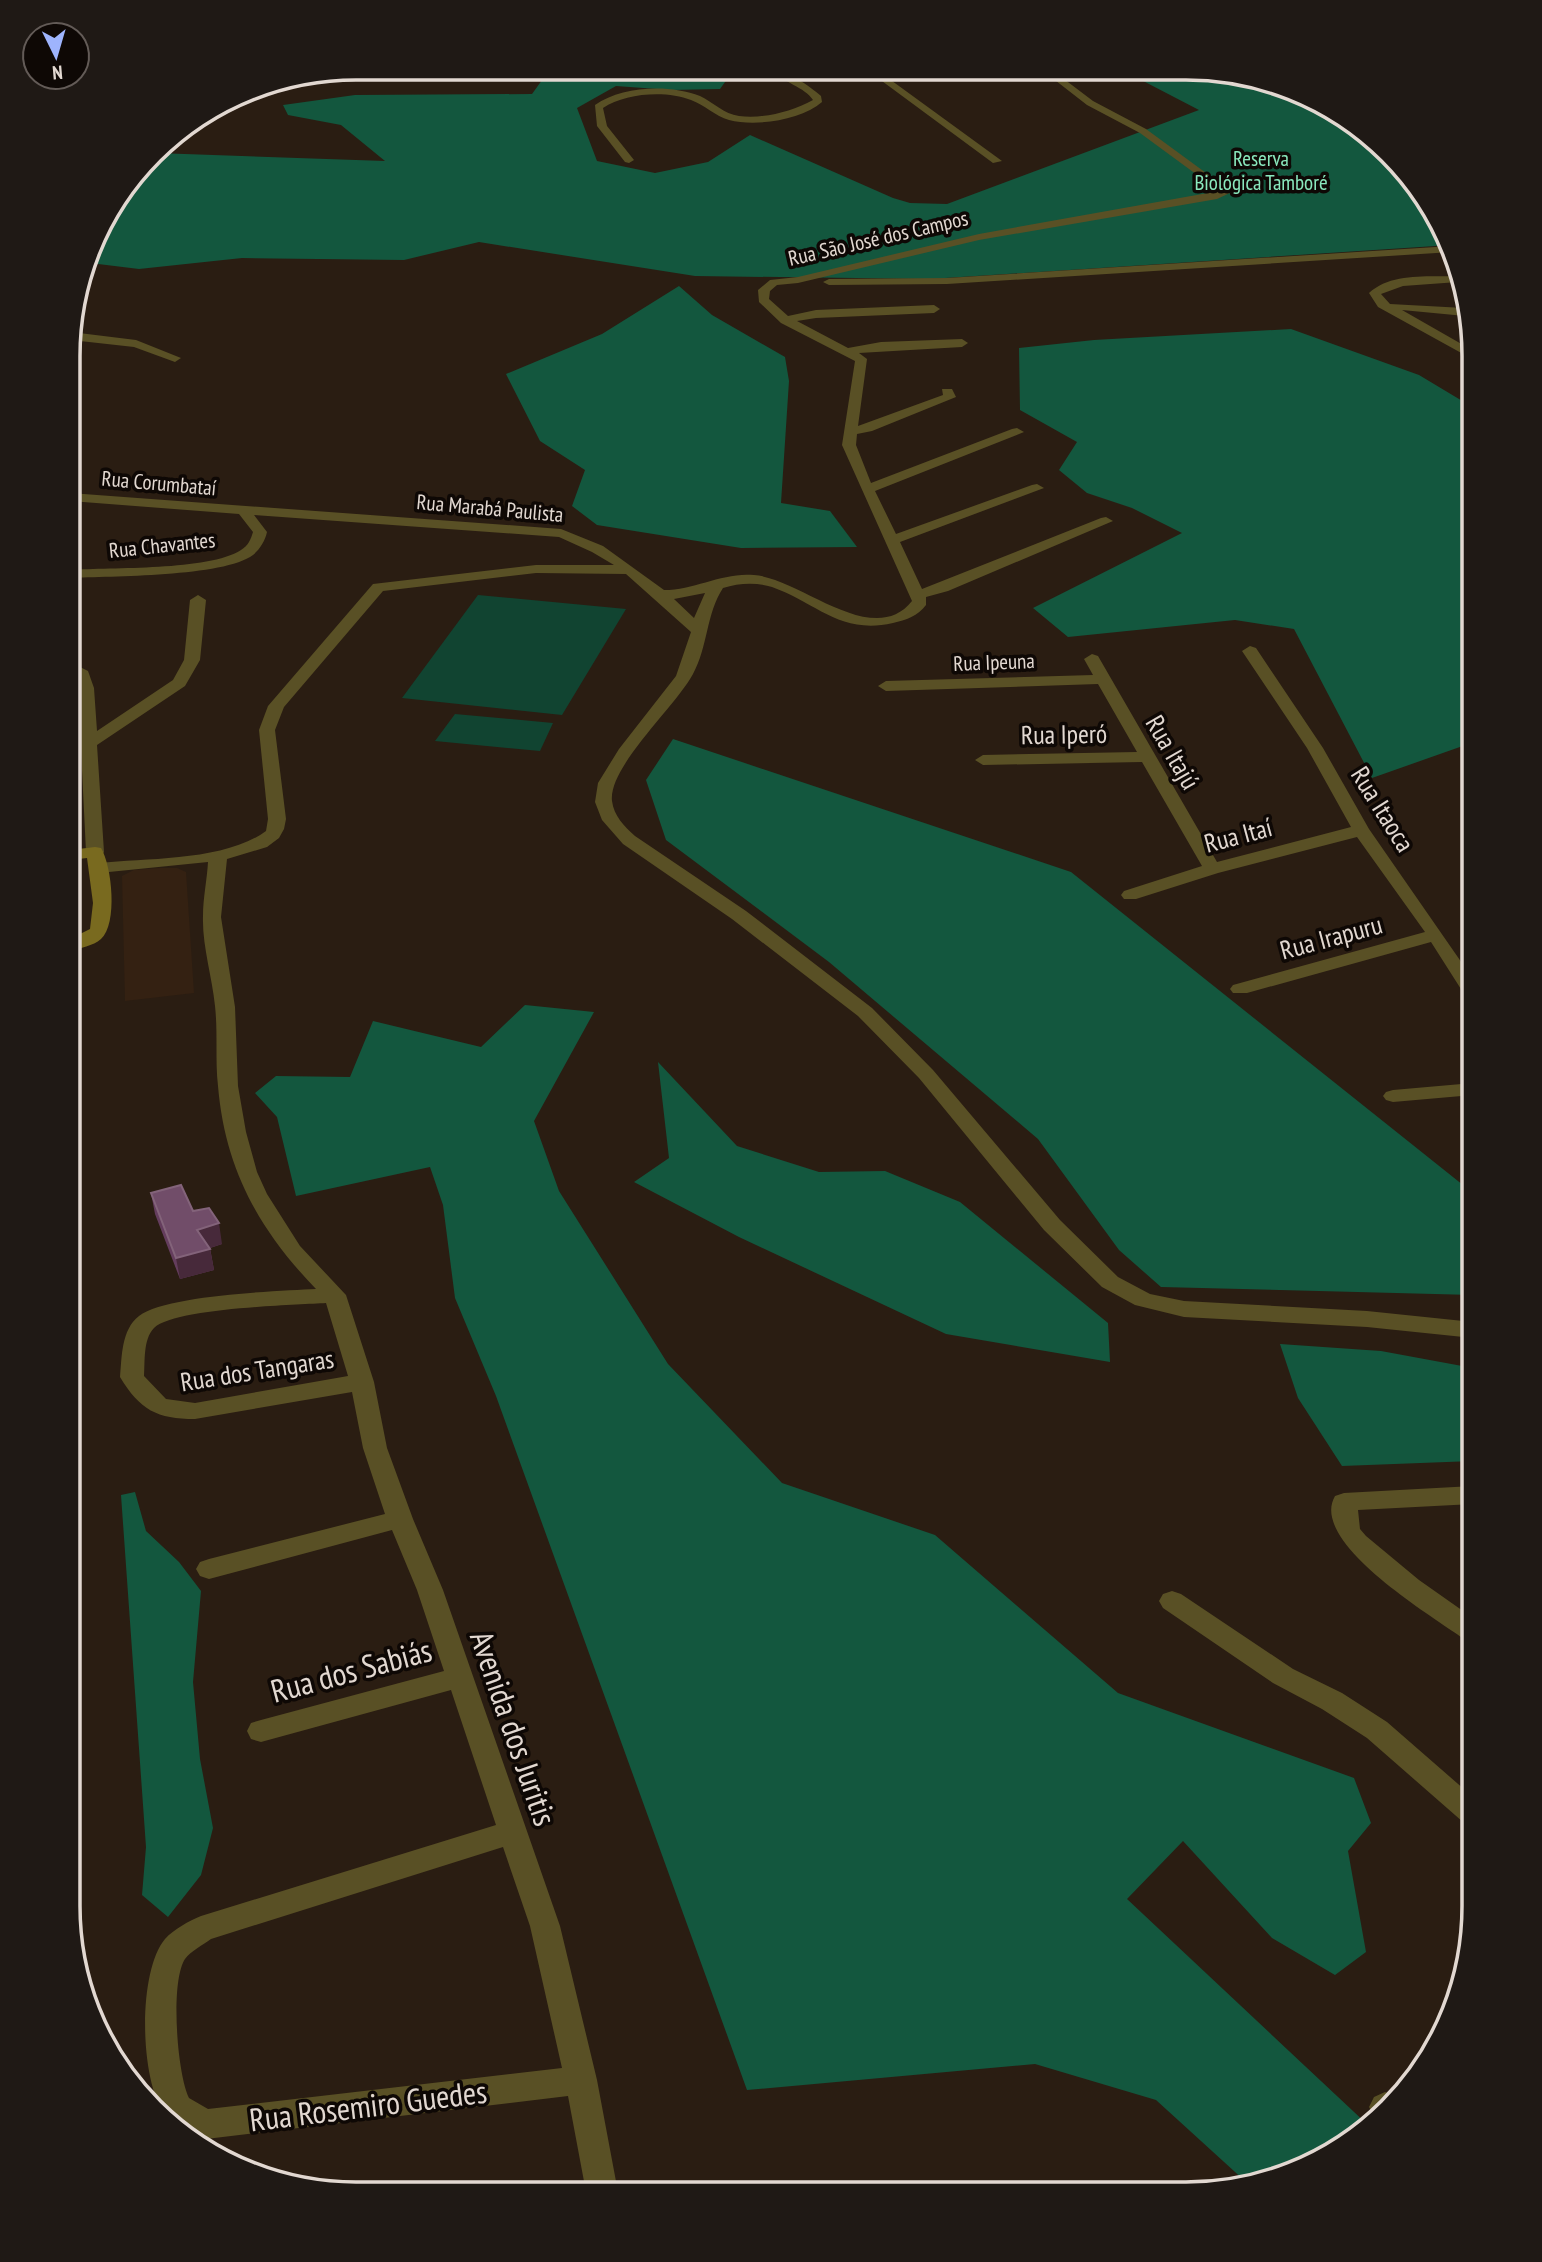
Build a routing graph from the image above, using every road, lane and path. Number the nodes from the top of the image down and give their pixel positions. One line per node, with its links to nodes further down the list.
1 (786, 80): 4 (street)
2 (885, 80): 5 (street)
3 (1059, 80): 8 (street, Rua São José dos Campos)
4 (629, 160)
5 (997, 161)
6 (1439, 250): 8 (street)
7 (1450, 280): 9 (street)
8 (774, 282): 13 (street, Rua São José dos Campos)
9 (1382, 304): 11 (street); 14 (street)
10 (934, 309): 13 (street)
11 (1458, 313)
12 (1458, 315): 14 (street)
13 (785, 320): 18 (street, Rua São José dos Campos)
14 (1409, 320): 17 (street)
15 (81, 337): 19 (street)
16 (962, 343): 18 (street)
17 (1462, 349)
18 (849, 351): 21 (street)
19 (175, 358)
20 (947, 392): 22 (street)
21 (855, 414): 22 (street); 23 (street)
22 (892, 419): 23 (street)
23 (852, 431): 26 (street)
24 (1017, 432): 26 (street)
25 (1037, 488): 30 (street)
26 (867, 489): 30 (street)
27 (80, 498): 28 (street, Rua Corumbataí)
28 (244, 512): 31 (street, Rua Marabá Paulista); 32 (street, Rua Chavantes)
29 (1106, 521): 35 (street)
30 (891, 540): 35 (street)
31 (626, 570): 34 (street, Rua Marabá Paulista); 48 (street)
32 (80, 573)
33 (717, 586): 34 (street); 35 (street); 37 (street)
34 (660, 595): 37 (street, Rua Marabá Paulista)
35 (918, 595)
36 (198, 600): 43 (street)
37 (699, 632): 60 (street)
38 (1250, 651): 47 (street, Rua Itaoca)
39 (1092, 659): 41 (street, Rua Itajú)
40 (80, 671): 43 (street)
41 (1103, 679): 42 (street, Rua Ipeuna); 45 (street, Rua Itajú)
42 (886, 686)
43 (88, 752): 44 (street); 50 (street)
44 (80, 756)
45 (1146, 757): 46 (street, Rua Iperó); 51 (street, Rua Itajú)
46 (982, 760)
47 (1361, 830): 51 (street, Rua Itaí); 53 (street, Rua Itaoca)
48 (218, 856): 50 (street); 59 (street)
49 (80, 857): 50 (street)
50 (97, 860): 54 (street)
51 (1212, 869): 52 (street, Rua Itaí)
52 (1130, 895)
53 (1436, 935): 55 (street, Rua Itaoca); 56 (street, Rua Irapuru)
54 (80, 941)
55 (1462, 975)
56 (1240, 989)
57 (1462, 1090): 58 (street)
58 (1393, 1096)
59 (335, 1295): 61 (street, Avenida dos Juritis); 61 (street, Rua dos Tangaras)
60 (1462, 1329)
61 (362, 1382): 63 (street, Avenida dos Juritis)
62 (1462, 1496): 66 (street)
63 (400, 1519): 64 (street); 67 (street, Avenida dos Juritis)
64 (209, 1569)
65 (1172, 1601): 69 (street)
66 (1462, 1624)
67 (460, 1677): 68 (street, Rua dos Sabiás); 70 (street, Avenida dos Juritis)
68 (261, 1731)
69 (1462, 1804)
70 (512, 1832): 71 (street, Avenida dos Juritis); 71 (street, Rua Rosemiro Guedes)
71 (581, 2080): 72 (street, Avenida dos Juritis)
72 (600, 2182)

